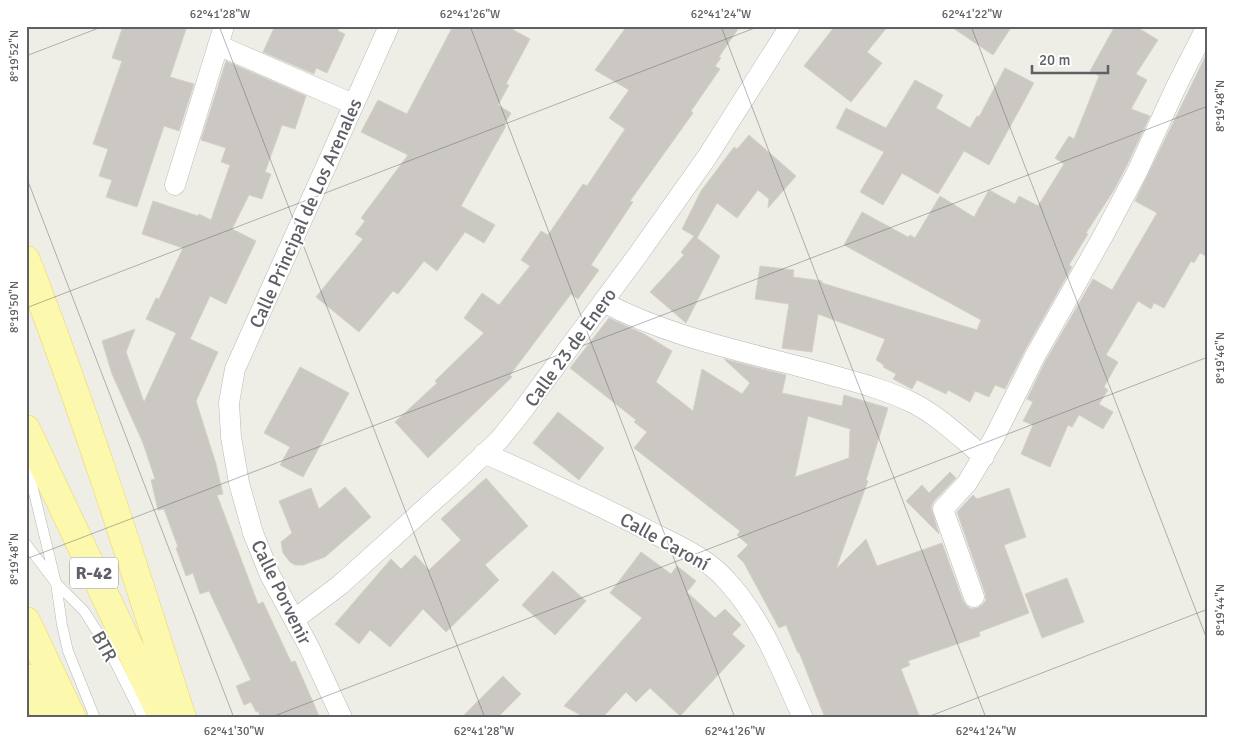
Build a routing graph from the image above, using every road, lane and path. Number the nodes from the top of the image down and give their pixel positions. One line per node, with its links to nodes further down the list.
1 (388, 26): 5 (street, Calle Principal de Los Arenales)
2 (790, 26): 8 (street, Calle 23 de Enero)
3 (1207, 26): 12 (street)
4 (221, 36): 5 (street); 6 (street)
5 (354, 104): 9 (street, Calle Principal de Los Arenales)
6 (175, 185)
7 (26, 260): 25 (main road)
8 (604, 302): 11 (street, Calle 23 de Enero); 12 (street)
9 (229, 403): 17 (street, Calle Porvenir)
10 (26, 429): 24 (main road, R-42)
11 (484, 453): 17 (street, Calle 23 de Enero); 27 (street, Calle Caroní)
12 (984, 457): 16 (street)
13 (26, 460): 15 (lane, BTR)
14 (26, 544): 15 (lane, BTR)
15 (56, 583): 22 (lane, BTR); 23 (lane, BTR)
16 (974, 597)
17 (295, 619): 26 (street, Calle Porvenir)
18 (26, 621): 21 (main road)
19 (26, 678): 20 (main road)
20 (48, 718)
21 (72, 718)
22 (95, 718)
23 (143, 718)
24 (163, 718)
25 (182, 718)
26 (342, 718)
27 (803, 718)

